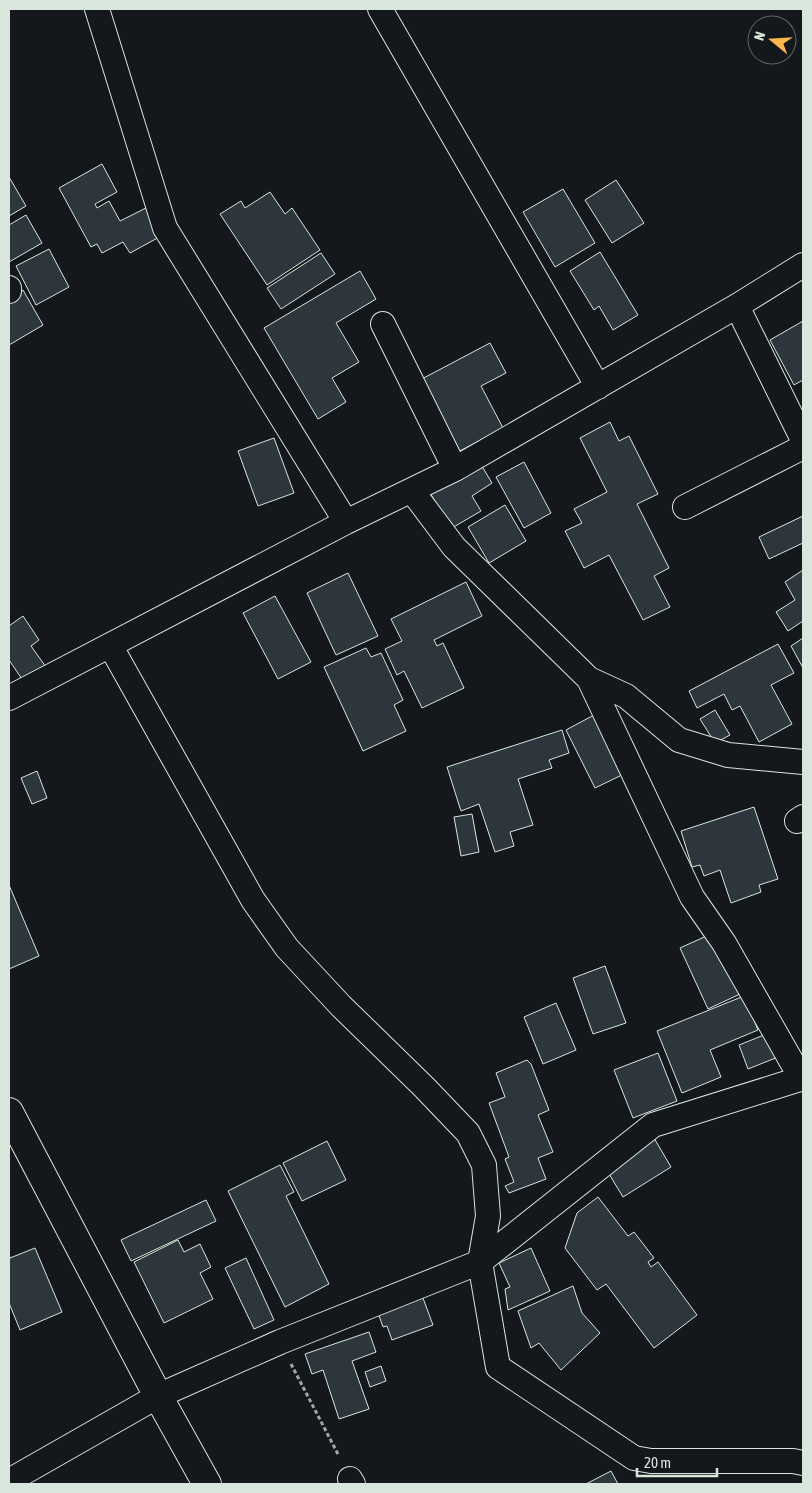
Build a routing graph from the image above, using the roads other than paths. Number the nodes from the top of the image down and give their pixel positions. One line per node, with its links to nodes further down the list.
1 (97, 9): 12 (street)
2 (380, 9): 6 (street)
3 (803, 265): 4 (street)
4 (737, 306): 6 (street); 7 (street)
5 (383, 324): 9 (street)
6 (598, 387): 9 (street)
7 (803, 440)
8 (803, 447): 11 (street)
9 (455, 470): 10 (street)
10 (412, 491): 12 (street); 14 (street)
11 (685, 507)
12 (346, 522): 13 (street)
13 (110, 645): 15 (street); 19 (street)
14 (589, 679): 16 (street); 17 (street)
15 (9, 698)
16 (803, 762)
17 (802, 1078): 19 (street)
18 (9, 1112): 20 (street)
19 (480, 1262): 20 (street); 21 (street)
20 (158, 1396): 22 (street); 23 (street)
21 (803, 1463)
22 (9, 1480)
23 (207, 1484)

